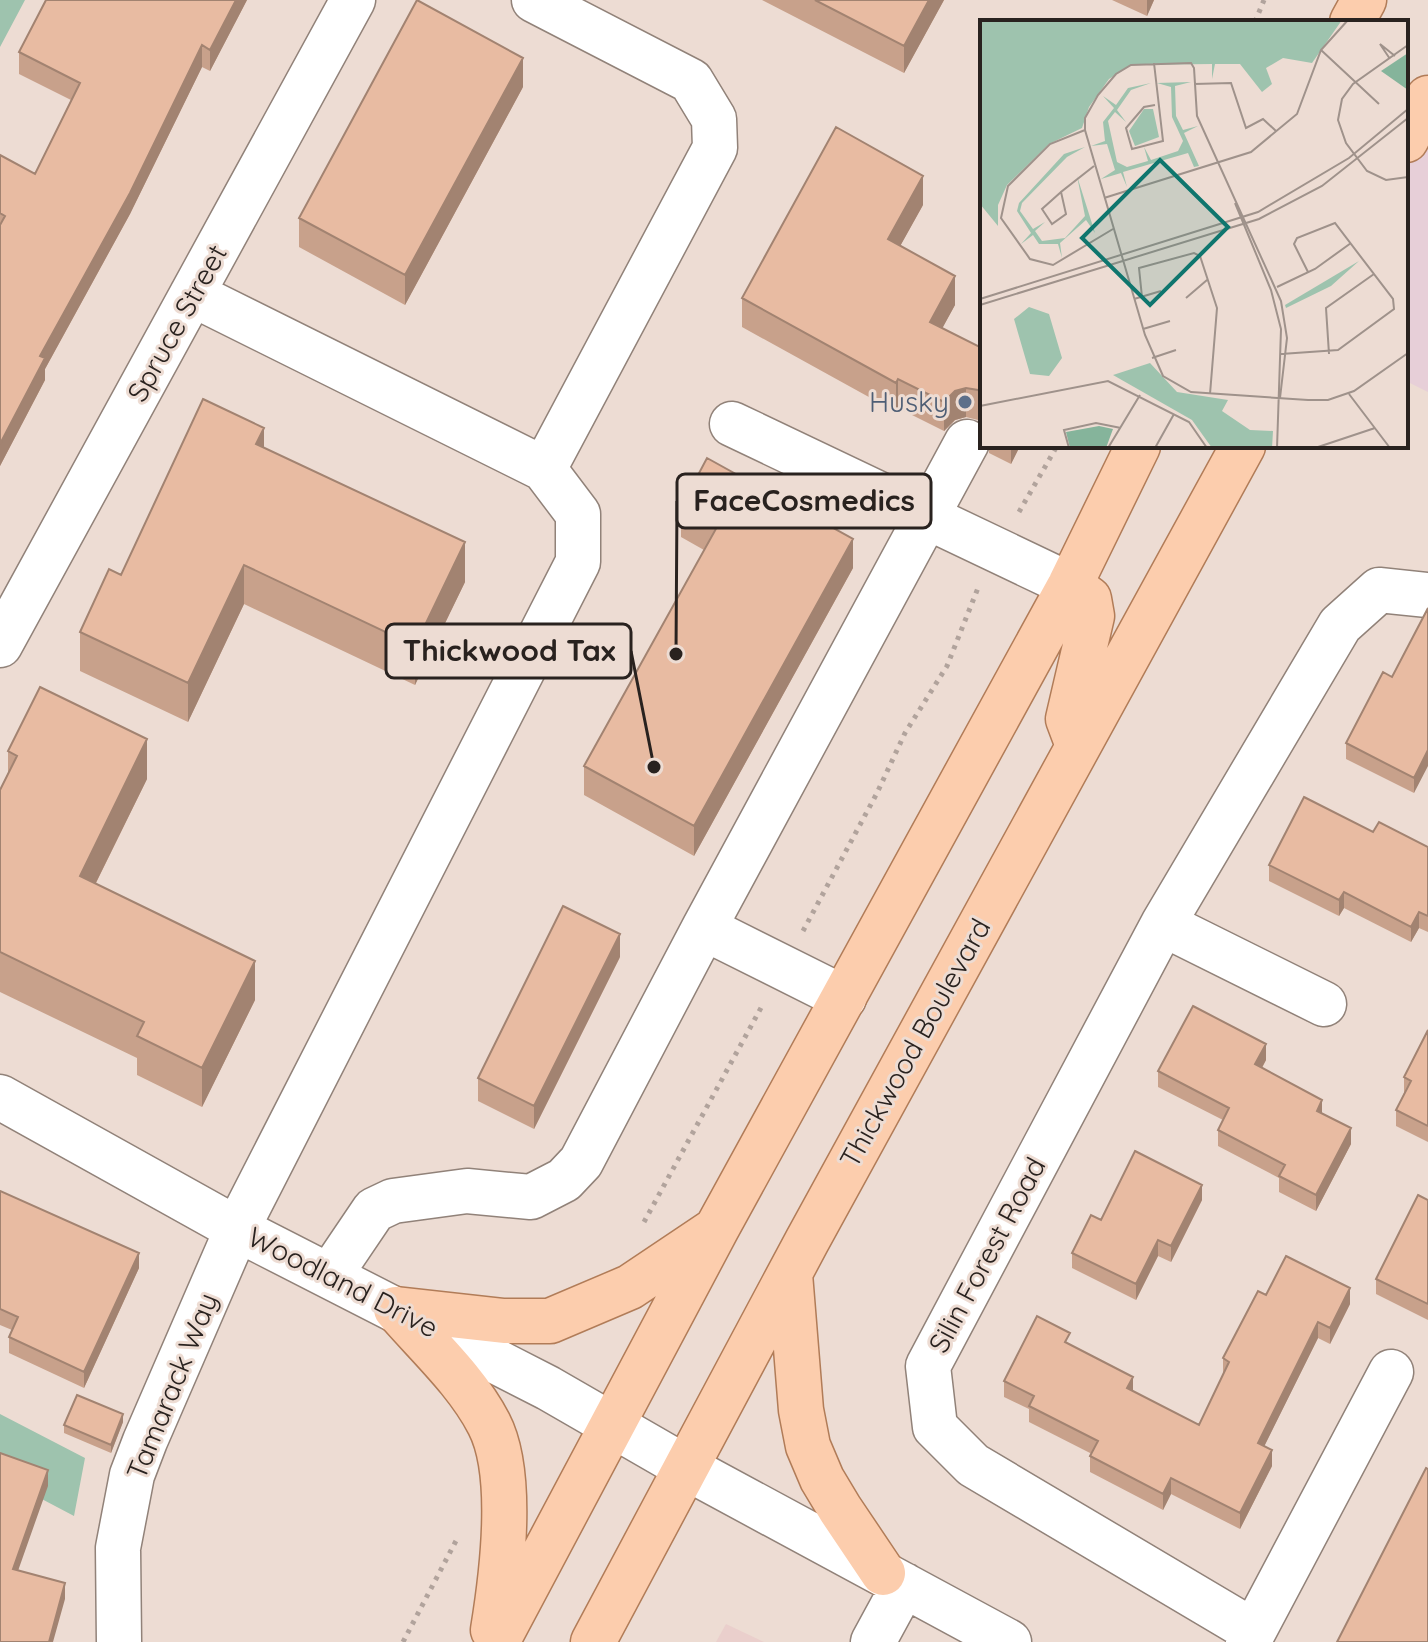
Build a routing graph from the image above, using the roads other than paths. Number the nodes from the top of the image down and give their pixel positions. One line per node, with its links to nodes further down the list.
1 (353, 0): 7 (street, Spruce Street)
2 (534, 0): 12 (street)
3 (1364, 0): 4 (main road)
4 (1353, 20)
5 (1428, 98): 6 (main road)
6 (1408, 136)
7 (192, 294): 12 (street); 16 (street, Spruce Street)
8 (732, 424): 13 (street)
9 (967, 442): 13 (street)
10 (1137, 448): 14 (main road)
11 (1242, 448): 17 (main road, Thickwood Boulevard)
12 (544, 469): 24 (street, Tamarack Way)
13 (926, 517): 14 (street); 19 (street)
14 (1070, 585): 17 (main road); 20 (main road)
15 (1428, 595): 18 (street, Silin Forest Road)
16 (0, 645)
17 (1078, 745): 25 (main road, Thickwood Boulevard)
18 (1163, 924): 21 (street); 32 (street, Silin Forest Road)
19 (704, 928): 20 (street); 26 (street)
20 (844, 998): 23 (main road)
21 (1324, 1004)
22 (0, 1097): 24 (street, Woodland Drive)
23 (717, 1228): 27 (main road); 29 (main road)
24 (237, 1229): 26 (street, Woodland Drive); 33 (street, Tamarack Way)
25 (790, 1274): 30 (main road, Thickwood Boulevard); 31 (main road)
26 (330, 1275): 27 (street, Woodland Drive)
27 (396, 1309): 29 (street, Woodland Drive); 34 (main road)
28 (1391, 1372): 32 (street, Silin Forest Road)
29 (615, 1425): 30 (street, Woodland Drive); 35 (main road)
30 (685, 1467): 31 (street); 36 (main road, Thickwood Boulevard)
31 (894, 1579): 37 (street); 38 (street)
32 (1250, 1637)
33 (119, 1642)
34 (490, 1642)
35 (497, 1642)
36 (593, 1642)
37 (873, 1642)
38 (1009, 1642)

